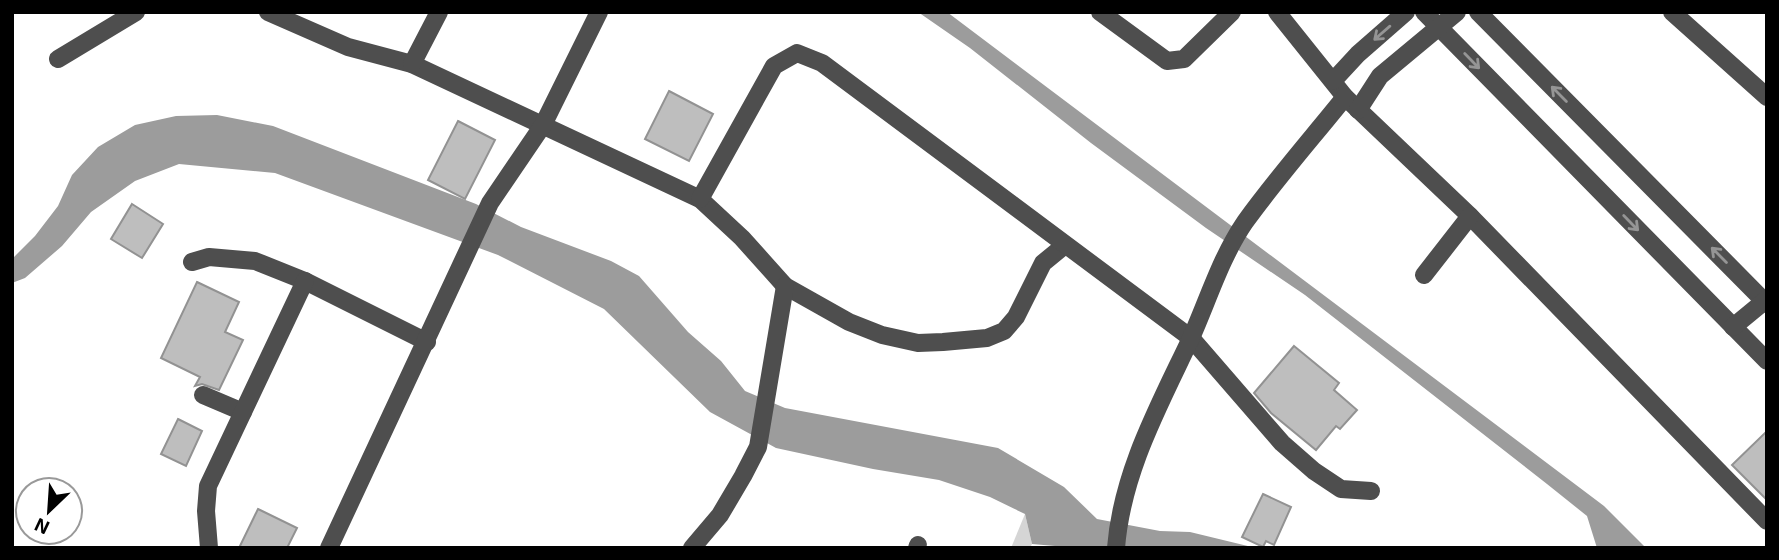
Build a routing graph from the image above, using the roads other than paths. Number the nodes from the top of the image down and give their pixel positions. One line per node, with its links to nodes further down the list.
1 (136, 12): 14 (street)
2 (268, 12): 15 (street)
3 (439, 12): 15 (street)
4 (599, 12): 20 (street)
5 (1100, 12): 6 (street)
6 (1232, 12)
7 (1277, 12): 16 (street)
8 (1406, 12): 16 (street, one-way to 16)
9 (1424, 12): 13 (street)
10 (1457, 12): 13 (street)
11 (1478, 12): 28 (street, one-way to 11)
12 (1672, 12): 18 (street)
13 (1438, 27): 19 (street); 29 (street, one-way to 29)
14 (58, 59)
15 (412, 64): 20 (street)
16 (1333, 81): 17 (street)
17 (1345, 97): 19 (street); 30 (street)
18 (1767, 97)
19 (1358, 110): 22 (street)
20 (543, 125): 21 (street); 31 (street)
21 (700, 199): 23 (street); 27 (street)
22 (1470, 216): 25 (street); 36 (street)
23 (1065, 246): 27 (street); 30 (street)
24 (192, 262): 26 (street)
25 (1424, 275)
26 (305, 281): 31 (street); 34 (street)
27 (785, 286): 39 (street)
28 (1766, 302): 29 (street)
29 (1733, 327): 32 (street)
30 (1191, 338): 35 (street); 40 (street)
31 (427, 342): 38 (street)
32 (1763, 350)
33 (203, 395): 34 (street)
34 (243, 412): 37 (street)
35 (1371, 491)
36 (1767, 521)
37 (209, 548)
38 (329, 548)
39 (692, 548)
40 (1116, 548)

